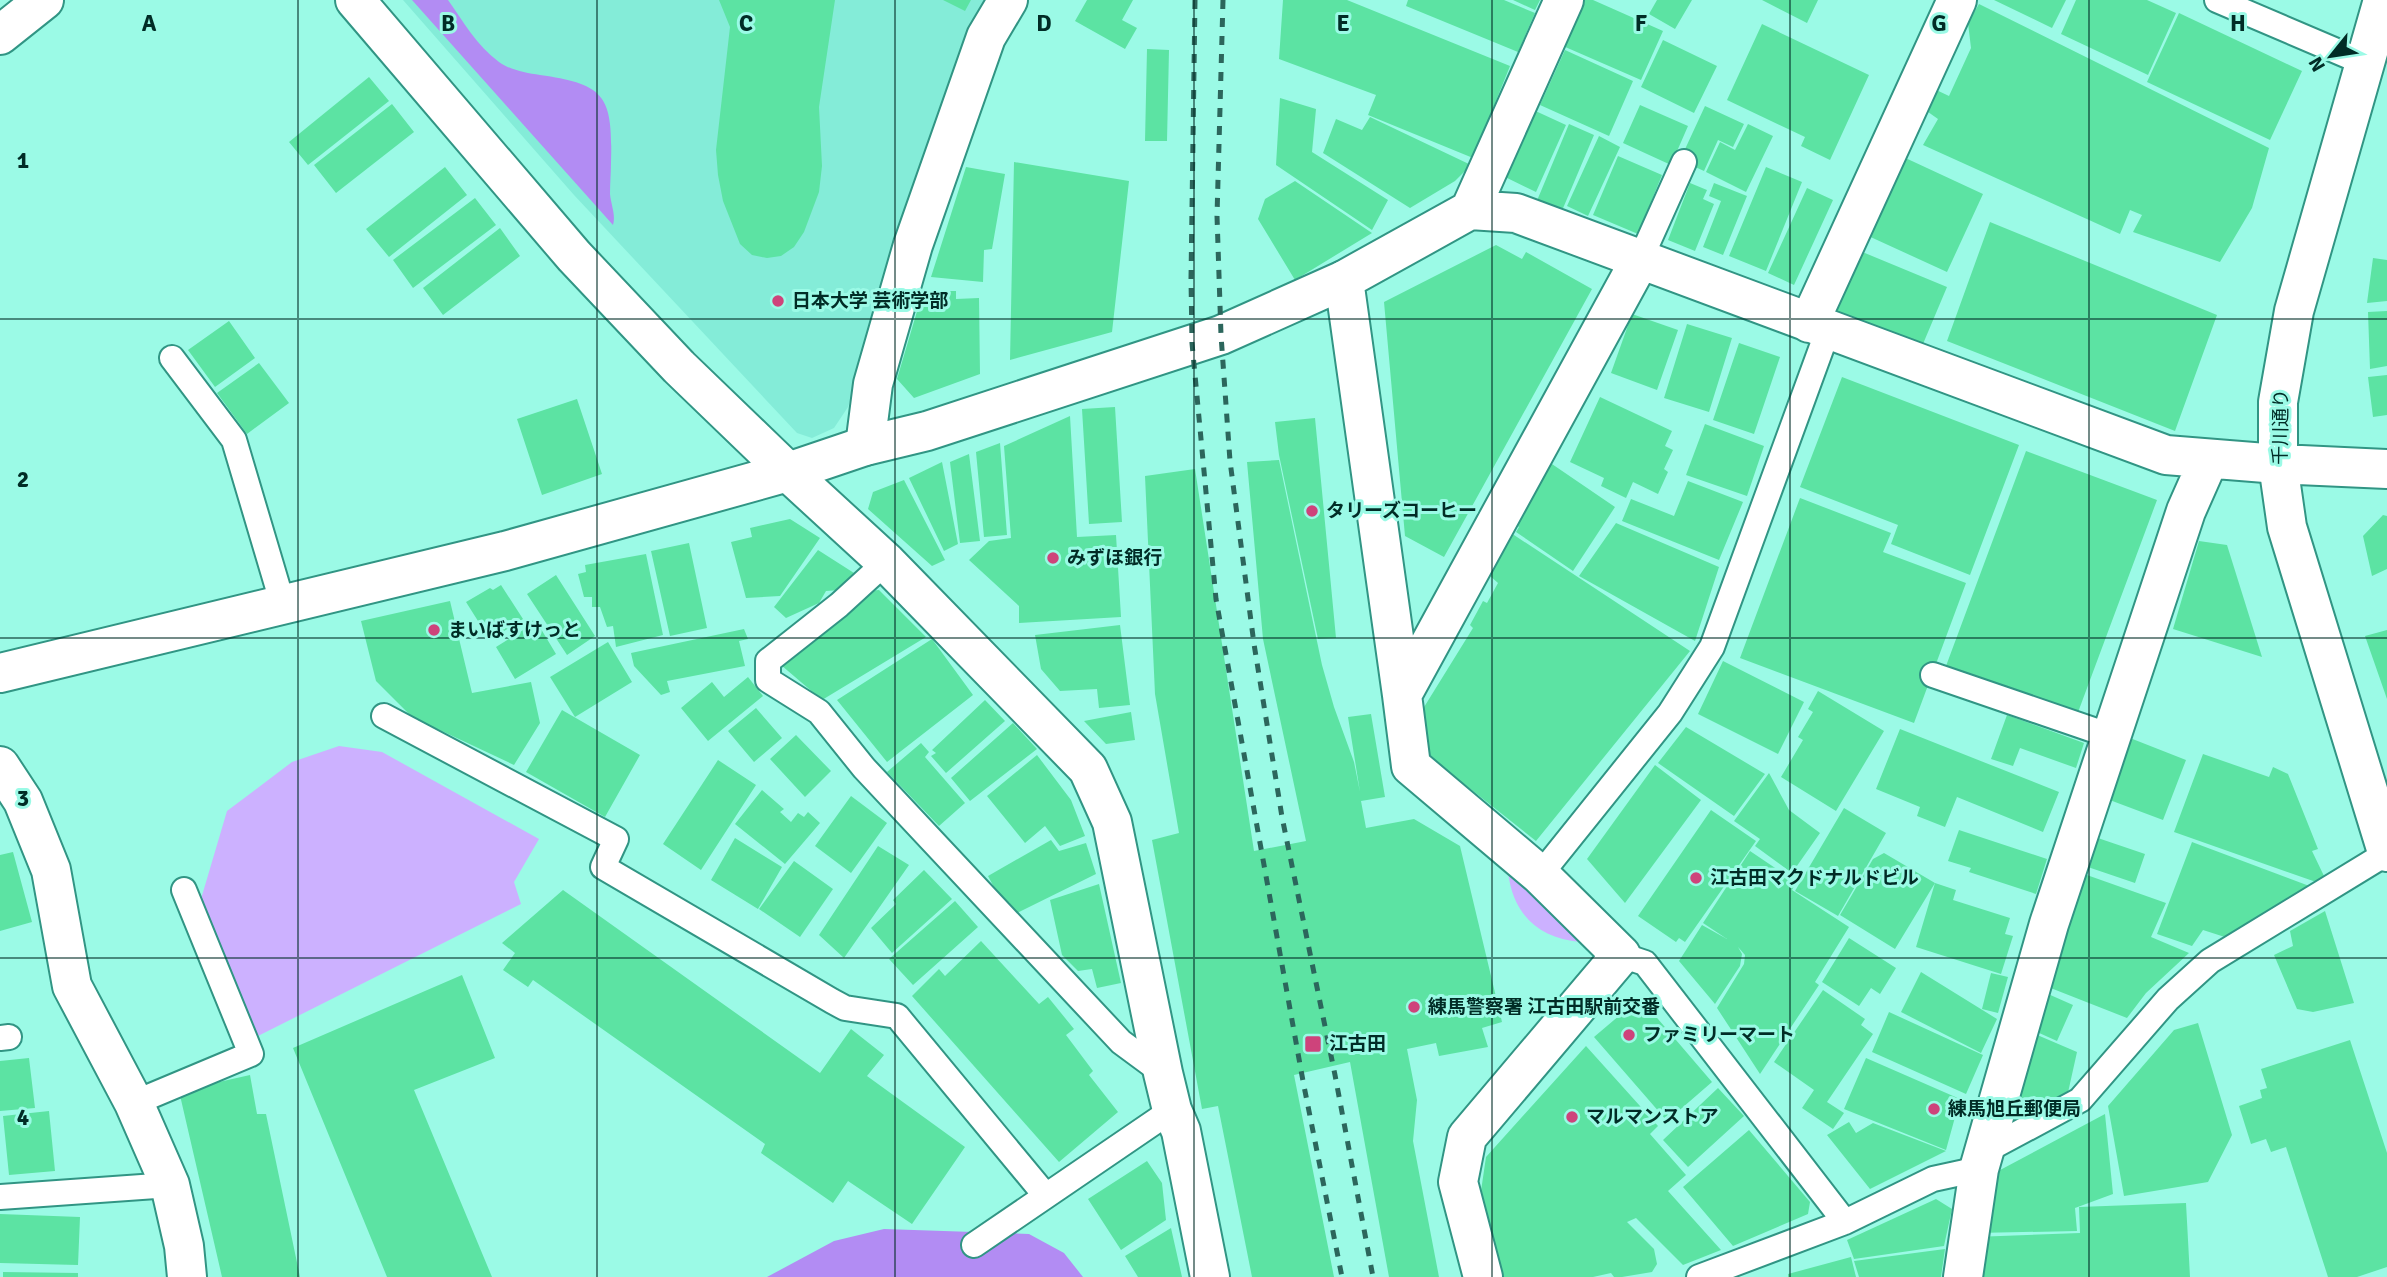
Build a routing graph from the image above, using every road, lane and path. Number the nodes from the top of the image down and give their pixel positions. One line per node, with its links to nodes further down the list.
1 (44, 0): 8 (street)
2 (355, 0): 20 (street)
3 (1008, 0): 16 (street)
4 (1564, 0): 11 (street)
5 (1957, 0): 14 (street)
6 (2217, 0): 9 (lane)
7 (2383, 0): 9 (street, 千川通り)
8 (0, 35)
9 (2367, 64): 18 (street, 千川通り)
10 (1684, 162): 12 (lane)
11 (1470, 210): 12 (street); 13 (street)
12 (1640, 260): 14 (street); 25 (street)
13 (1344, 280): 16 (street); 25 (street)
14 (1819, 326): 17 (street); 30 (lane)
15 (172, 358): 22 (lane)
16 (865, 446): 20 (street)
17 (2209, 459): 18 (street); 27 (street)
18 (2278, 464): 19 (street); 29 (street, 千川通り)
19 (2387, 469)
20 (788, 472): 21 (street); 22 (street)
21 (886, 562): 33 (street); 33 (lane)
22 (284, 605): 23 (street)
23 (2, 667)
24 (1933, 675): 27 (lane)
25 (1402, 695): 30 (street)
26 (384, 716): 38 (lane)
27 (2111, 736): 36 (street)
28 (0, 766): 34 (street)
29 (2387, 852): 36 (lane)
30 (1540, 875): 32 (street)
31 (184, 890): 34 (lane)
32 (1621, 955): 40 (lane); 44 (street)
33 (1163, 1073): 35 (street)
34 (134, 1103): 37 (street)
35 (1172, 1110): 38 (lane); 43 (street)
36 (1982, 1160): 40 (lane); 46 (street)
37 (170, 1185): 39 (lane); 42 (street)
38 (1046, 1196): 41 (lane)
39 (0, 1197)
40 (1845, 1222): 45 (lane)
41 (974, 1245)
42 (187, 1277)
43 (1210, 1277)
44 (1483, 1277)
45 (1699, 1277)
46 (1963, 1277)

